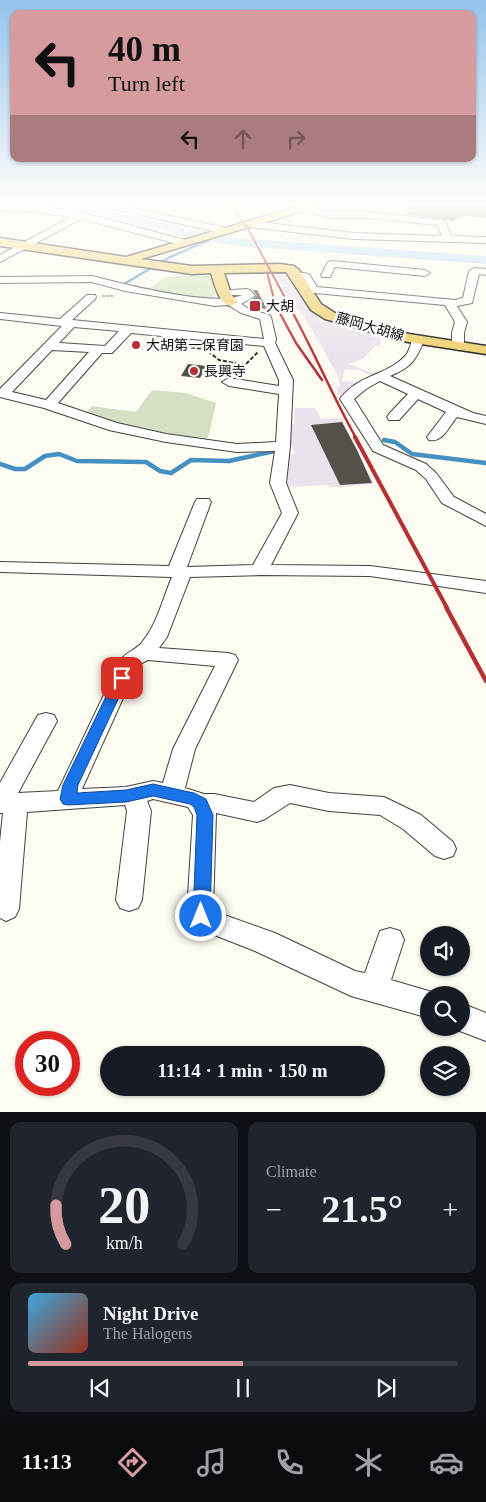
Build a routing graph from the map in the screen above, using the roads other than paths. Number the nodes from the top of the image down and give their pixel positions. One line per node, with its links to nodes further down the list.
1 (99, 257): 3 (main road)
2 (140, 257): 3 (main road)
3 (126, 261): 4 (main road)
4 (217, 270): 7 (main road); 15 (main road)
5 (486, 272): 16 (street)
6 (425, 273): 11 (street)
7 (296, 275): 10 (street); 20 (main road, 藤岡大胡線)
8 (326, 275): 10 (street)
9 (0, 280): 12 (street)
10 (363, 282): 11 (street); 11 (street)
11 (401, 285): 16 (street)
12 (125, 288): 13 (street); 15 (street)
13 (115, 296)
14 (91, 297): 18 (street)
15 (228, 297): 21 (street)
16 (450, 303): 23 (street)
17 (0, 316): 18 (street)
18 (67, 322): 19 (street); 22 (street)
19 (128, 329): 21 (street); 24 (street)
20 (418, 340): 23 (main road, 藤岡大胡線); 26 (street)
21 (270, 343): 28 (street)
22 (49, 346): 24 (street); 30 (street)
23 (458, 346): 25 (main road, 藤岡大胡線)
24 (98, 350): 31 (street)
25 (486, 350)
26 (379, 376): 29 (street); 38 (street)
27 (230, 382): 28 (street)
28 (286, 391): 36 (street)
29 (417, 392): 32 (street); 33 (street)
30 (2, 393): 31 (street)
31 (49, 405): 36 (street)
32 (456, 411): 34 (street); 35 (street)
33 (394, 416)
34 (486, 420)
35 (434, 437)
36 (283, 446): 40 (street)
37 (203, 502): 41 (street)
38 (486, 521)
39 (1, 569): 41 (street)
40 (261, 570): 41 (street); 42 (street)
41 (180, 572): 43 (street)
42 (485, 587)
43 (146, 652): 46 (street); 47 (street)
44 (46, 722): 49 (street)
45 (133, 794): 46 (street); 47 (street); 51 (street)
46 (171, 794): 48 (street)
47 (68, 799): 49 (street)
48 (200, 803): 50 (street); 54 (street)
49 (6, 804): 52 (street)
50 (444, 849)
51 (129, 900)
52 (6, 909)
53 (390, 940): 54 (street)
54 (374, 990): 55 (street)
55 (420, 1002)
56 (470, 1021): 57 (street)
57 (486, 1027)

